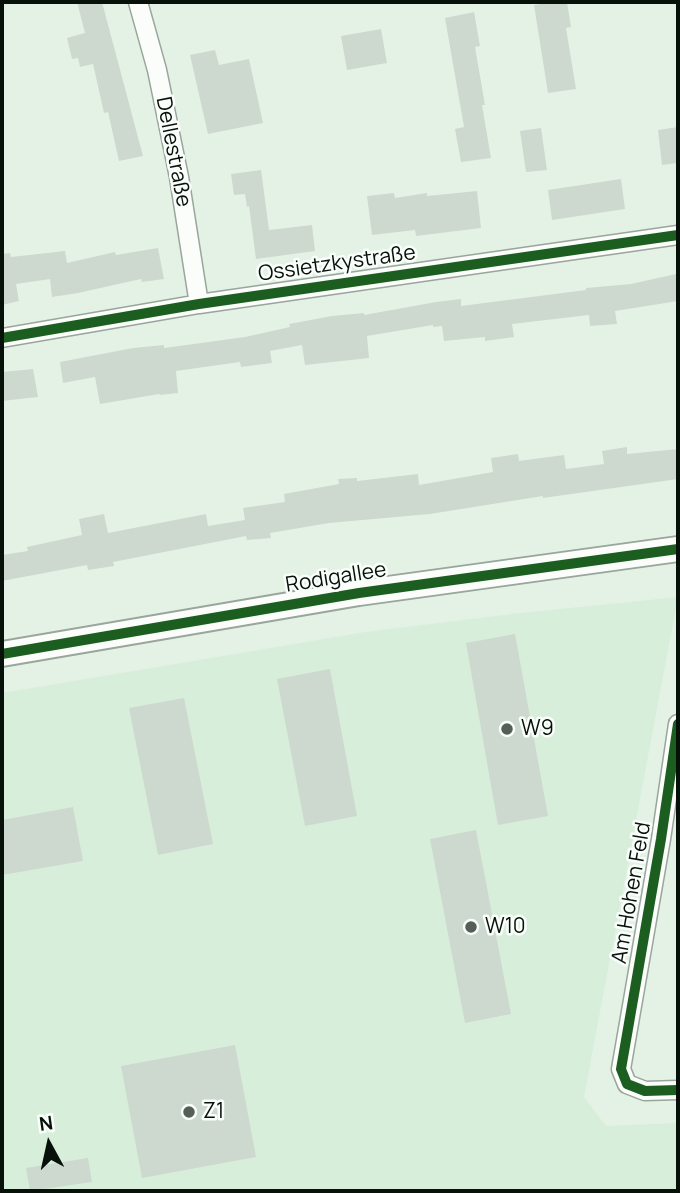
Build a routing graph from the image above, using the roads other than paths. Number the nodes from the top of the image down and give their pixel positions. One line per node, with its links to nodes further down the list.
1 (138, 2): 3 (street, Dellestraße)
2 (678, 235): 3 (street, Ossietzkystraße)
3 (199, 304): 4 (street, Ossietzkystraße)
4 (2, 338)
5 (678, 549): 6 (main road, Rodigallee)
6 (2, 654)
7 (678, 724): 8 (street, Am Hohen Feld)
8 (670, 839): 9 (street, Am Hohen Feld)
9 (678, 1090)

